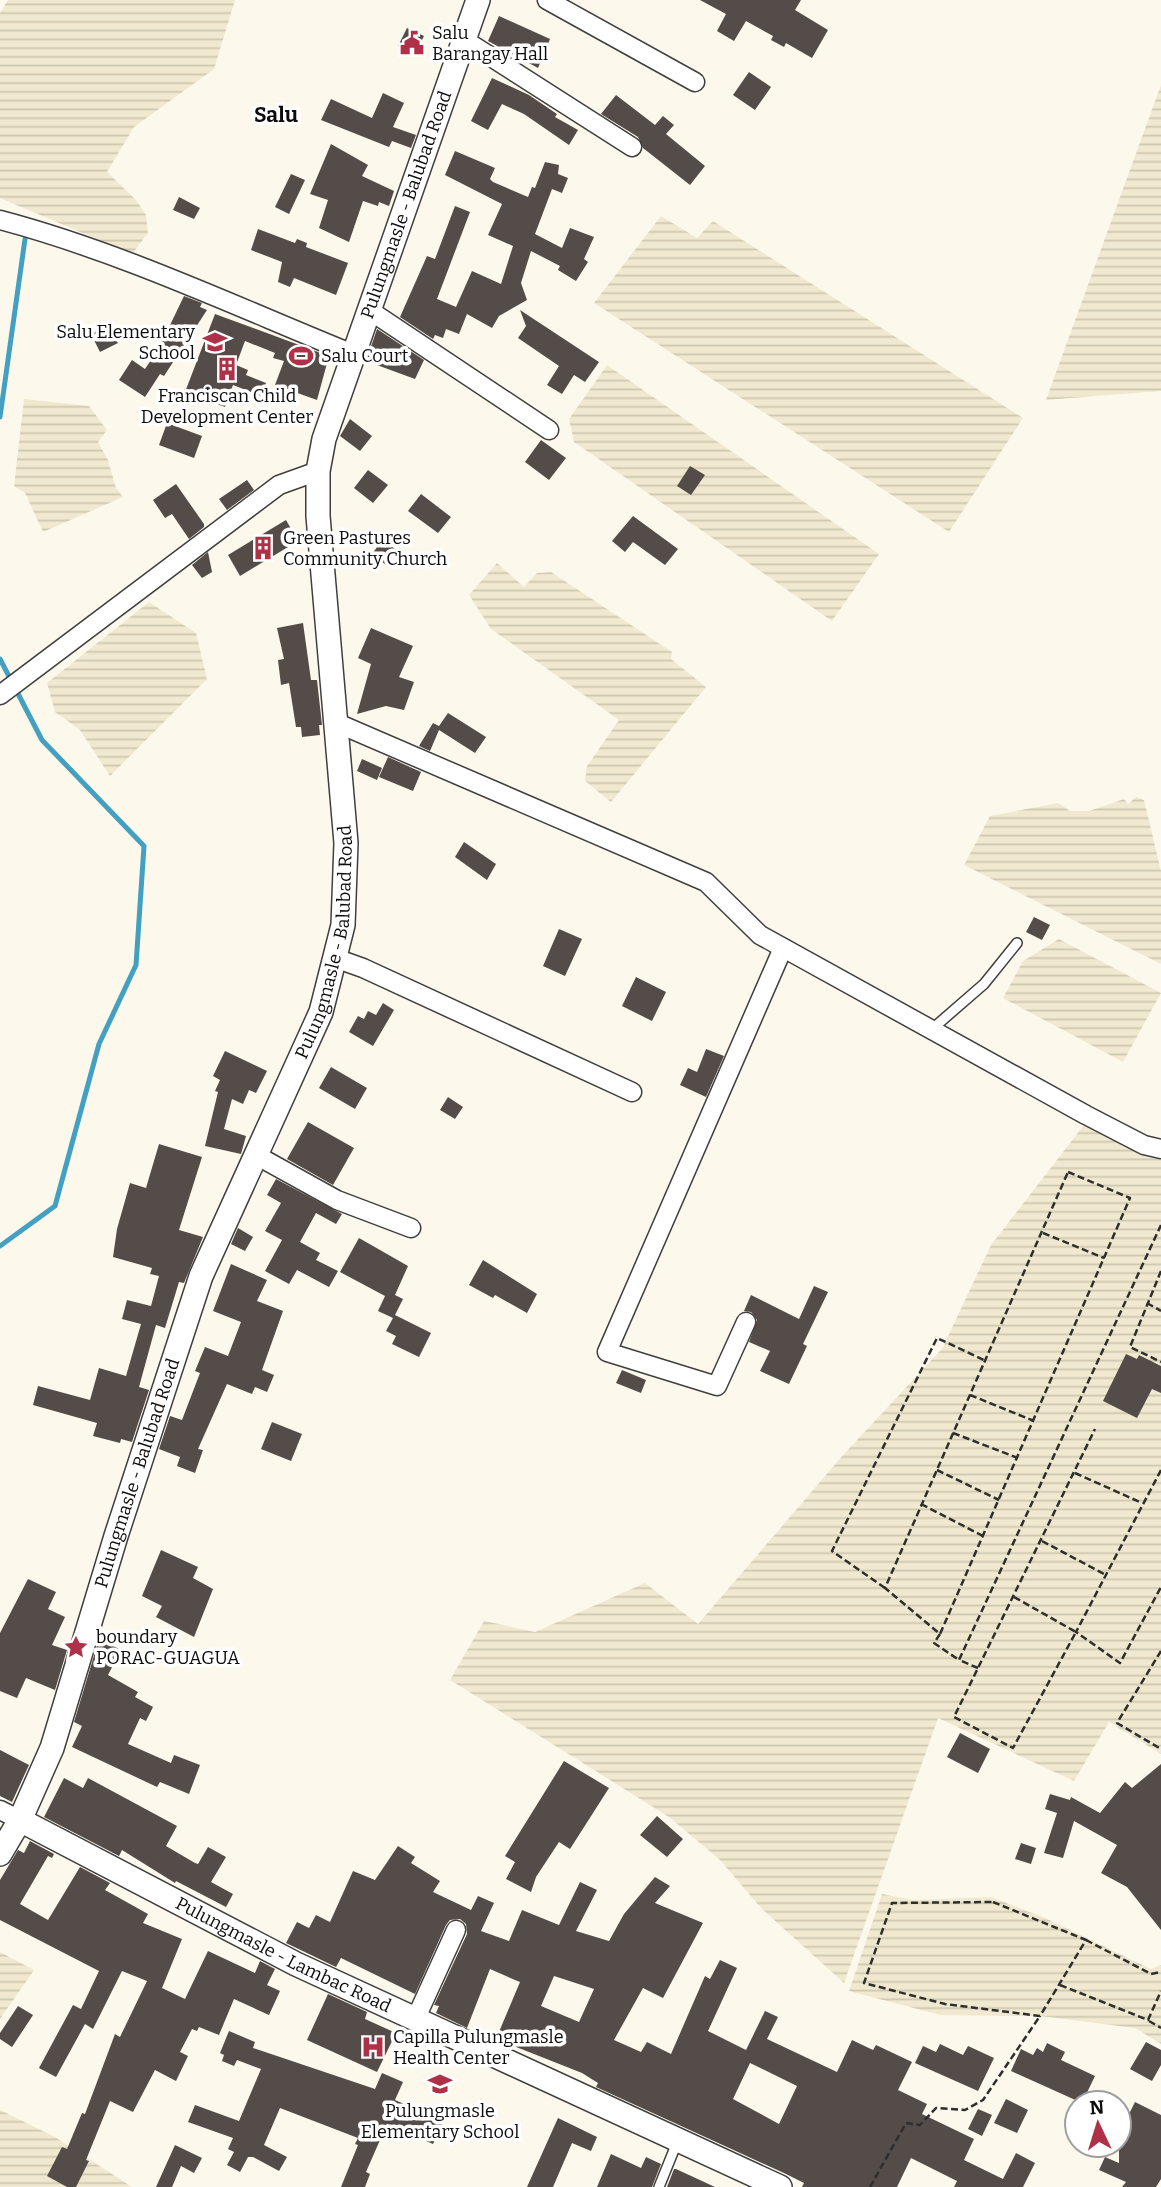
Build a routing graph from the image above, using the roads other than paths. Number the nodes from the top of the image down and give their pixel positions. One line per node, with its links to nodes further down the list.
1 (478, 0): 3 (street, Pulungmasle - Balubad Road)
2 (547, 0): 4 (street)
3 (463, 39): 5 (street); 7 (street, Pulungmasle - Balubad Road)
4 (695, 82)
5 (632, 147)
6 (0, 220): 8 (street)
7 (369, 310): 8 (street, Pulungmasle - Balubad Road); 9 (street)
8 (353, 354): 10 (street, Pulungmasle - Balubad Road)
9 (549, 430)
10 (318, 471): 11 (street); 12 (street, Pulungmasle - Balubad Road)
11 (1, 695)
12 (337, 723): 14 (street); 15 (street, Pulungmasle - Balubad Road)
13 (1017, 943): 16 (lane)
14 (783, 948): 16 (street); 21 (street)
15 (335, 958): 17 (street); 19 (street, Pulungmasle - Balubad Road)
16 (930, 1030): 18 (street)
17 (632, 1092)
18 (1161, 1149)
19 (256, 1155): 20 (street); 22 (street, Pulungmasle - Balubad Road)
20 (411, 1228)
21 (746, 1322)
22 (10, 1815): 23 (street, Pulungmasle - Balubad Road); 25 (street, Pulungmasle - Lambac Road)
23 (0, 1854)
24 (456, 1930): 25 (street)
25 (415, 2020): 26 (street, Pulungmasle - Lambac Road)
26 (678, 2140): 27 (lane); 28 (street, Pulungmasle - Lambac Road)
27 (659, 2187)
28 (780, 2187)

